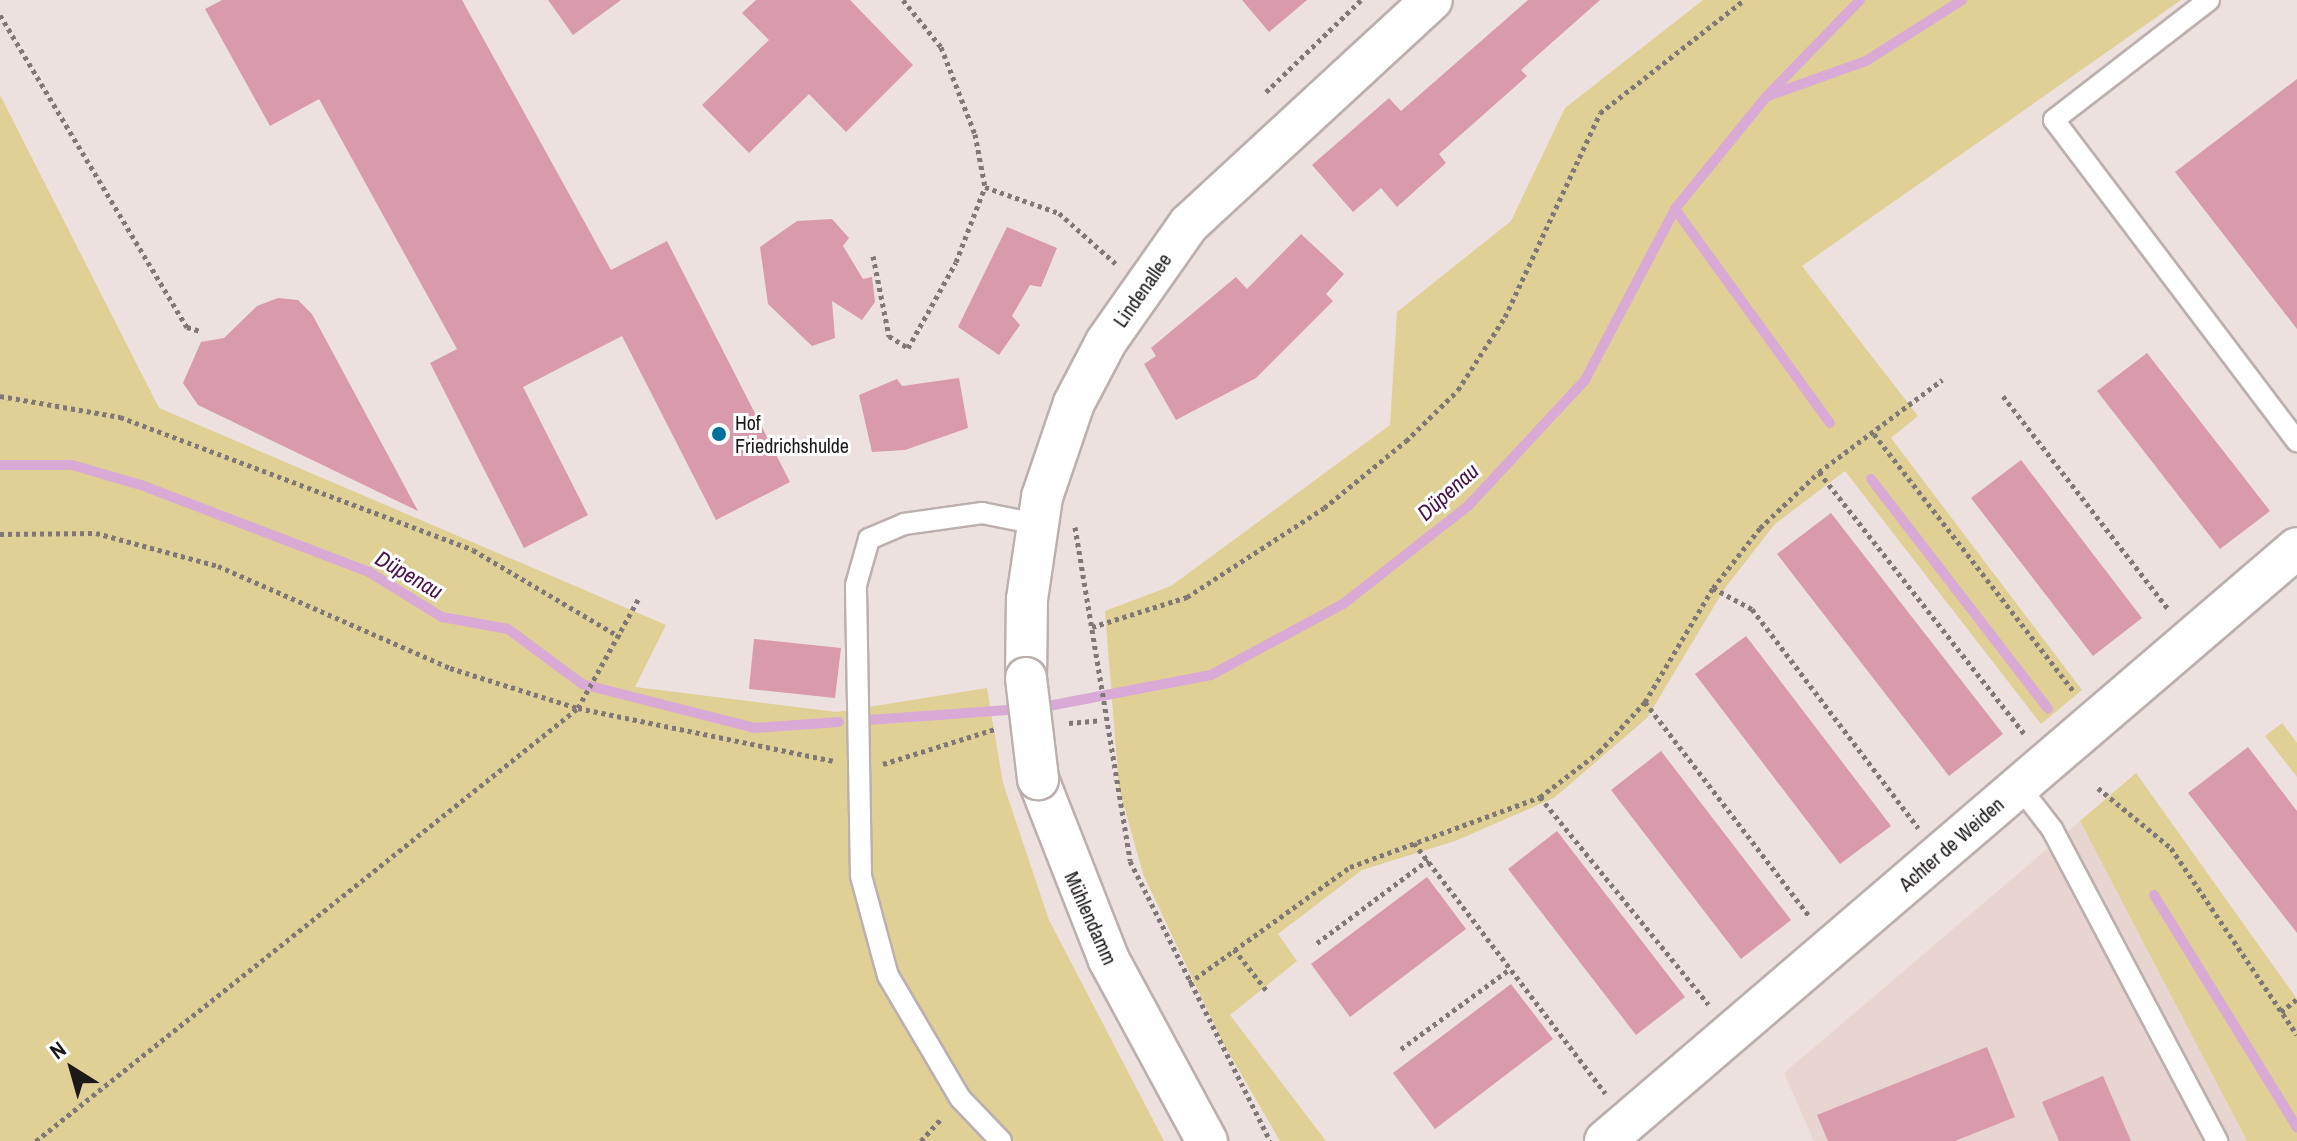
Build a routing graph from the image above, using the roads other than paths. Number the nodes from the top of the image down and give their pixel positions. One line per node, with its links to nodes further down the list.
1 (1432, 0): 4 (street, Lindenallee)
2 (2209, 0): 3 (lane)
3 (2297, 441)
4 (1054, 520): 6 (street, Lindenallee); 9 (lane)
5 (2297, 548): 7 (street, Achter de Weiden)
6 (1026, 678): 10 (street, Mühlendamm, bridge)
7 (2018, 785): 8 (street, Achter de Weiden); 11 (lane)
8 (1610, 1122)
9 (1001, 1141)
10 (1207, 1141)
11 (2217, 1141)

